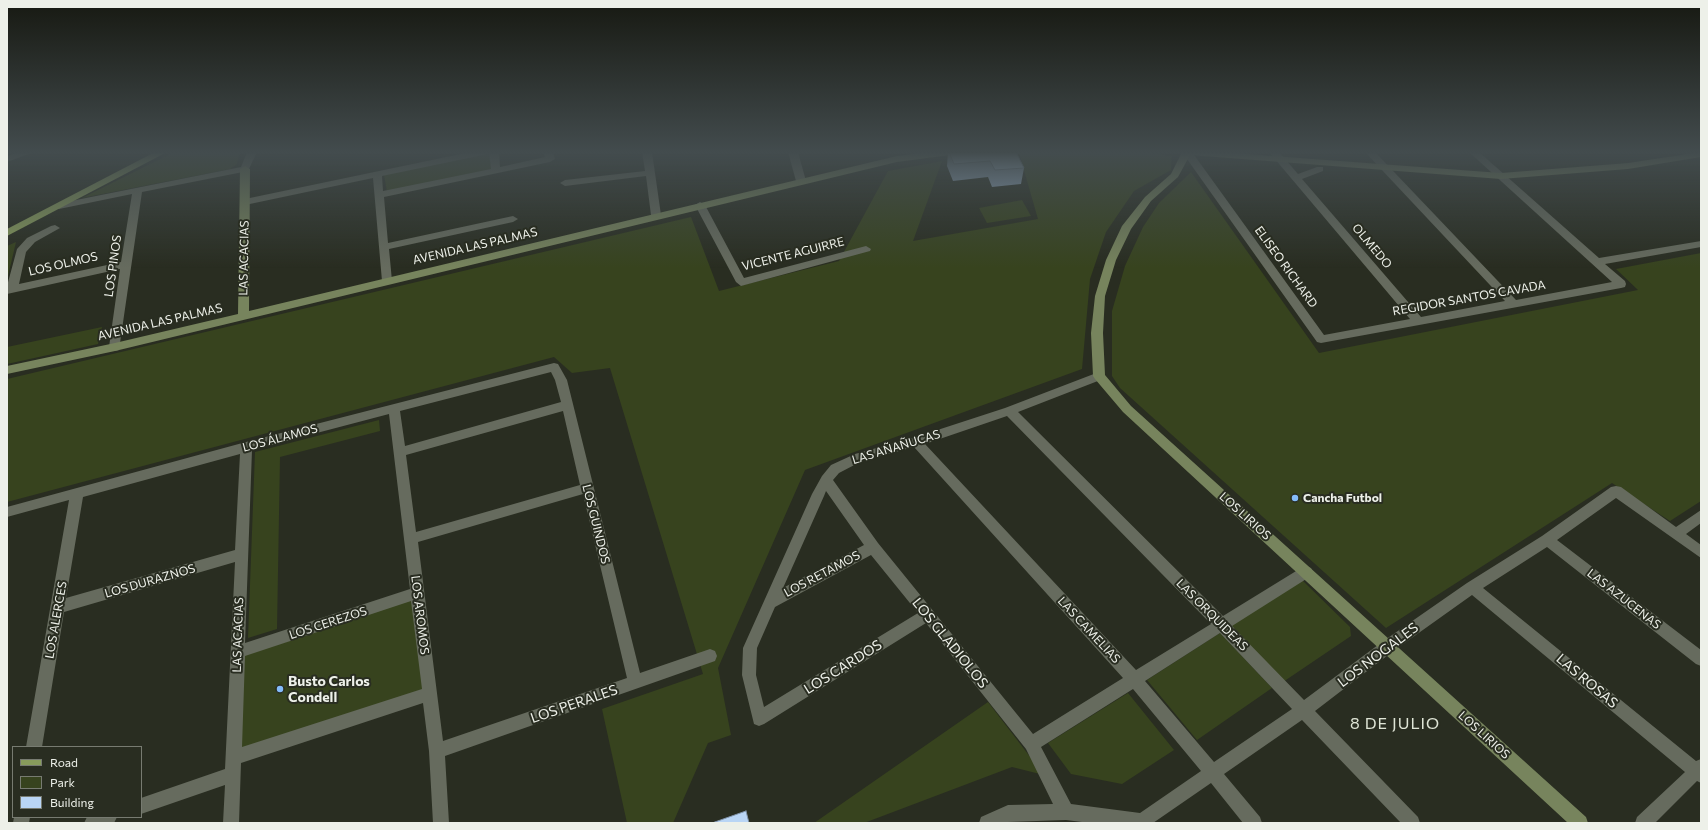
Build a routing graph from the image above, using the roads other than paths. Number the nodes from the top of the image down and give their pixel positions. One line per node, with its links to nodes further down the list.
1 (138, 190): 27 (street, LOS PINOS)
2 (88, 191): 18 (main road)
3 (134, 191): 18 (street)
4 (245, 191): 16 (street, LAS ACACIAS)
5 (298, 191): 16 (street)
6 (379, 191): 15 (street)
7 (400, 191): 15 (street)
8 (652, 191): 19 (street)
9 (761, 191): 17 (street, AVENIDA LAS PALMAS)
10 (1157, 191): 37 (street)
11 (1215, 191): 33 (street, ELISEO RICHARD)
12 (1308, 191): 32 (street, OLMEDO)
13 (1406, 191): 30 (street)
14 (1517, 191): 26 (street)
15 (380, 195): 24 (street)
16 (245, 202): 31 (street, LAS ACACIAS)
17 (700, 205): 19 (street, AVENIDA LAS PALMAS); 25 (street, VICENTE AGUIRRE)
18 (59, 206): 22 (main road)
19 (656, 216): 28 (street, AVENIDA LAS PALMAS)
20 (513, 219): 24 (street, AVENIDA LAS PALMAS)
21 (55, 228): 29 (street)
22 (7, 233)
23 (1701, 244): 26 (street)
24 (384, 247): 28 (street)
25 (866, 249)
26 (1596, 262): 30 (street, REGIDOR SANTOS CAVADA)
27 (126, 264): 29 (street, LOS OLMOS); 34 (street, LOS PINOS)
28 (386, 281): 31 (street, AVENIDA LAS PALMAS)
29 (10, 290)
30 (1513, 303): 32 (street, REGIDOR SANTOS CAVADA)
31 (243, 316): 34 (street, AVENIDA LAS PALMAS)
32 (1418, 321): 33 (street, REGIDOR SANTOS CAVADA)
33 (1321, 339)
34 (115, 347): 36 (street, AVENIDA LAS PALMAS)
35 (554, 367): 38 (street, LOS GUINDOS); 39 (street, LOS ÁLAMOS)
36 (7, 370)
37 (1099, 376): 40 (street, LAS AÑAÑUCAS); 55 (street, LOS LIRIOS)
38 (567, 405): 43 (street); 45 (street, LOS GUINDOS)
39 (394, 408): 42 (street, LOS ÁLAMOS); 43 (street, LOS AROMOS)
40 (1009, 411): 41 (street, LAS AÑAÑUCAS); 61 (street, LAS ORQUIDEAS)
41 (916, 442): 44 (street, LAS AÑAÑUCAS); 66 (street, LAS CAMELIAS)
42 (246, 447): 46 (street, LOS ÁLAMOS); 54 (street, LAS ACACIAS)
43 (400, 452): 50 (street, LOS AROMOS)
44 (826, 480): 52 (street, LOS GLADIOLOS); 58 (street, LAS AÑAÑUCAS)
45 (587, 488): 50 (street); 67 (street, LOS GUINDOS)
46 (77, 493): 47 (street, LOS ÁLAMOS); 59 (street, LOS ALERCES)
47 (7, 512)
48 (1701, 516): 49 (street)
49 (1677, 534): 51 (street, LOS NOGALES); 53 (street)
50 (410, 539): 57 (street, LOS AROMOS)
51 (1547, 540): 56 (street, LOS NOGALES); 65 (street, LAS AZUCENAS)
52 (873, 547): 58 (street, LOS RETAMOS); 60 (street, LOS GLADIOLOS)
53 (1701, 552)
54 (242, 554): 59 (street, LOS DURAZNOS); 63 (street, LAS ACACIAS)
55 (1306, 572): 61 (street); 62 (street, LOS LIRIOS)
56 (1472, 586): 62 (street, LOS NOGALES); 75 (street, LAS ROSAS)
57 (417, 593): 63 (street, LOS CEREZOS); 68 (street, LOS AROMOS)
58 (771, 602): 70 (street, LAS AÑAÑUCAS)
59 (58, 607): 72 (street, LOS ALERCES)
60 (927, 614): 70 (street, LOS CARDOS); 71 (street, LOS GLADIOLOS)
61 (1222, 625): 66 (street); 69 (street, LAS ORQUIDEAS)
62 (1387, 647): 69 (street, LOS NOGALES); 88 (street, LOS LIRIOS)
63 (238, 652): 74 (street, LAS ACACIAS)
64 (710, 656): 67 (street, LOS PERALES)
65 (1701, 659)
66 (1134, 679): 71 (street); 76 (street, LAS CAMELIAS)
67 (635, 682): 73 (street, LOS PERALES)
68 (430, 694): 73 (street, LOS AROMOS); 74 (street)
69 (1305, 710): 76 (street, LOS NOGALES); 87 (street, LAS ORQUIDEAS)
70 (759, 719)
71 (1030, 744): 79 (street, LOS GLADIOLOS)
72 (34, 746)
73 (437, 751): 84 (street, LOS AROMOS)
74 (234, 758): 77 (street, LAS ACACIAS)
75 (1699, 771): 89 (street)
76 (1212, 772): 81 (street, LOS NOGALES); 86 (street, LAS CAMELIAS)
77 (233, 774): 78 (street); 83 (street, LAS ACACIAS)
78 (142, 806)
79 (1066, 812): 81 (street, LOS NOGALES); 85 (street, LOS NOGALES)
80 (106, 818): 82 (street)
81 (1140, 822)
82 (92, 823)
83 (231, 823)
84 (441, 823)
85 (987, 823)
86 (1254, 823)
87 (1412, 823)
88 (1580, 823)
89 (1643, 823)

